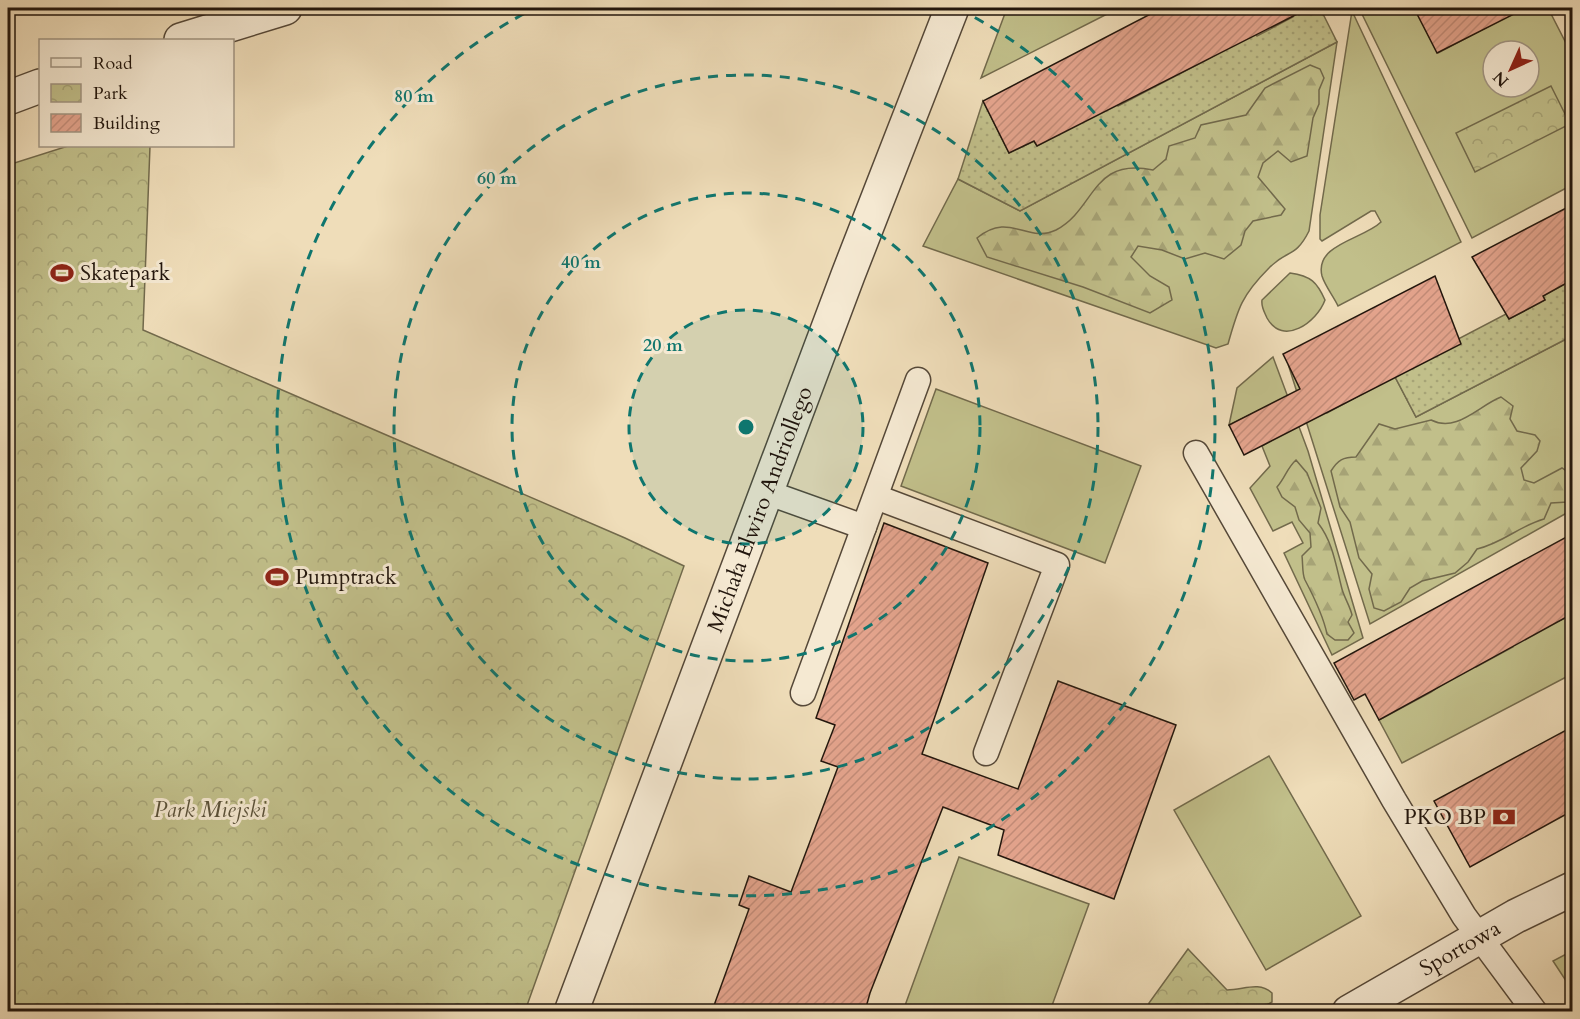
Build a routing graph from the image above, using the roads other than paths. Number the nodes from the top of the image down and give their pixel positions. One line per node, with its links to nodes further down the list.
1 (285, 8): 3 (street)
2 (952, 8): 8 (street, Michała Elwiro Andriollego)
3 (184, 39)
4 (39, 86): 5 (street)
5 (8, 98)
6 (918, 380): 9 (lane)
7 (1196, 453): 14 (lane)
8 (766, 492): 10 (lane); 15 (street, Michała Elwiro Andriollego)
9 (876, 497): 10 (lane); 12 (lane)
10 (864, 527): 11 (lane)
11 (803, 693)
12 (986, 753)
13 (1572, 889): 14 (street, Sportowa)
14 (1480, 937): 16 (street, Sportowa); 17 (lane)
15 (571, 1011)
16 (1349, 1011)
17 (1535, 1011)

